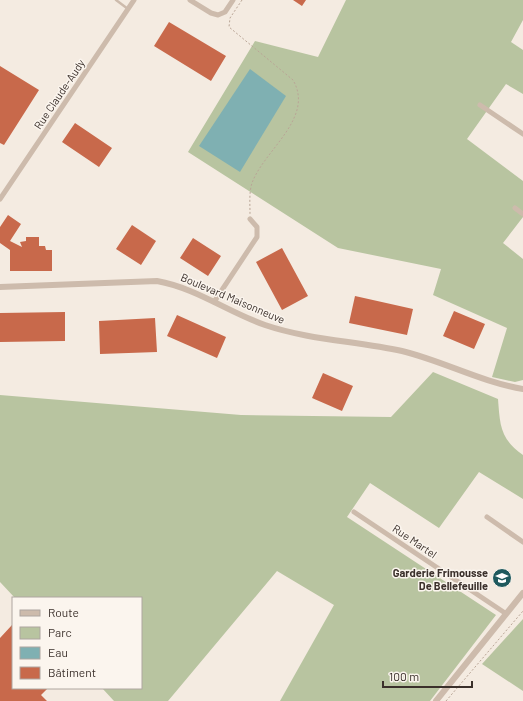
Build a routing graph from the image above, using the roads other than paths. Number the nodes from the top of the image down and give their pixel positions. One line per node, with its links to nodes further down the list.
1 (116, 0): 5 (lane)
2 (134, 0): 5 (street, Rue Claude-Audy)
3 (190, 0): 4 (street)
4 (233, 0)
5 (128, 9): 8 (street, Rue Claude-Audy)
6 (480, 105): 7 (street)
7 (523, 134)
8 (0, 199)
9 (515, 208): 10 (street)
10 (523, 214)
11 (250, 219): 13 (street)
12 (0, 287): 13 (street, Boulevard Maisonneuve)
13 (214, 302): 14 (street, Boulevard Maisonneuve)
14 (523, 389)
15 (354, 512): 19 (street, Rue Martel)
16 (487, 517): 17 (street)
17 (523, 542)
18 (523, 593): 19 (street)
19 (505, 613): 20 (street)
20 (436, 701)

